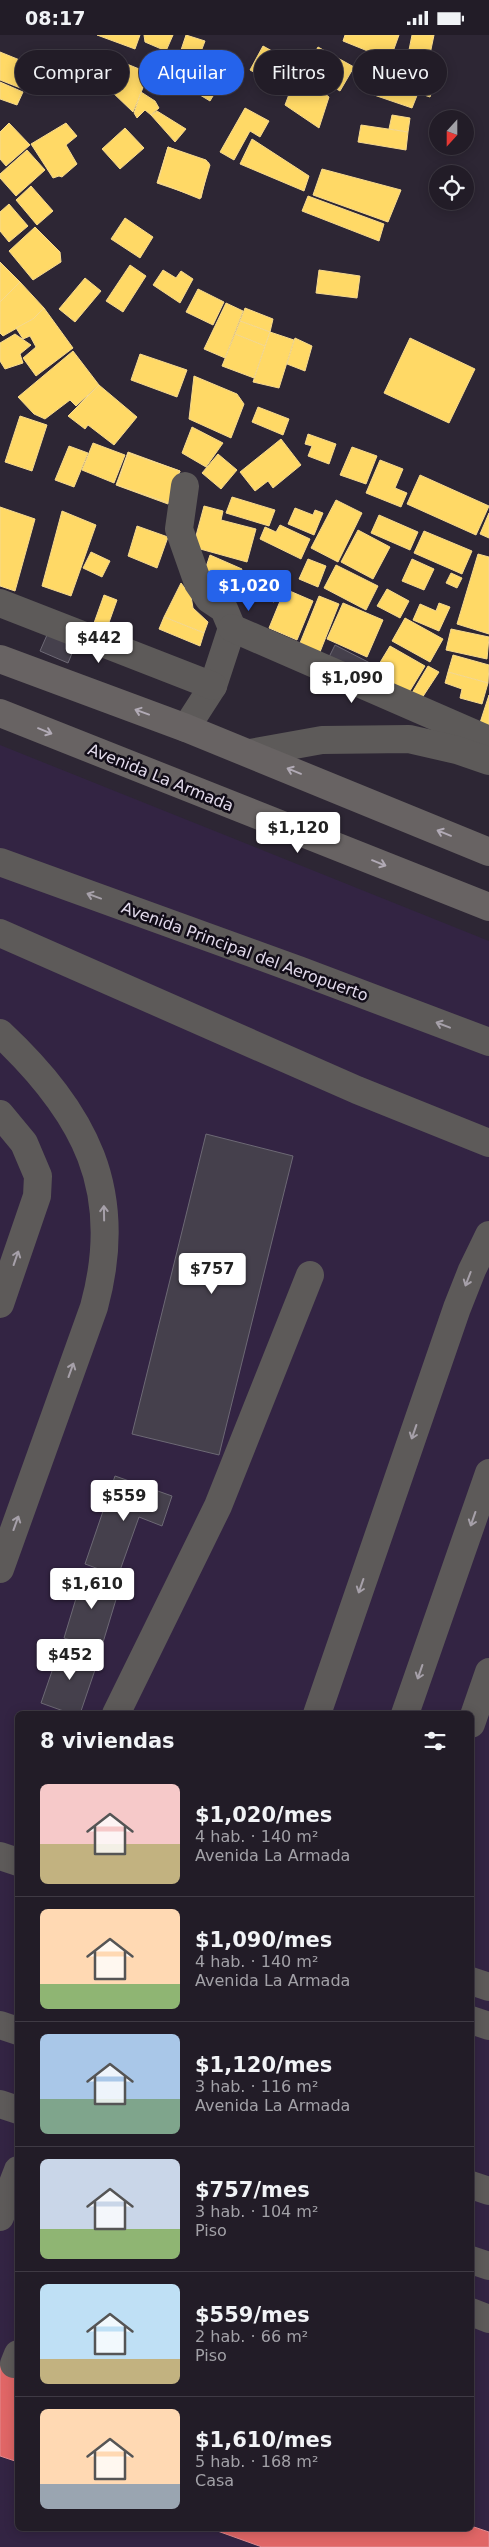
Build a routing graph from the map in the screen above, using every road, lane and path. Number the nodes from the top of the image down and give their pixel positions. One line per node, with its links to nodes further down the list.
1 (185, 486): 3 (street)
2 (0, 603): 5 (street)
3 (232, 628): 5 (street); 8 (street)
4 (0, 659): 7 (main road, one-way to 4)
5 (213, 686): 7 (street)
6 (0, 713): 13 (main road, Avenida La Armada, one-way to 13)
7 (186, 728): 9 (main road)
8 (489, 740)
9 (250, 753): 10 (street); 11 (main road, one-way to 9)
10 (489, 761)
11 (489, 852)
12 (0, 862): 16 (street, Avenida Principal del Aeropuerto, one-way to 12)
13 (489, 907)
14 (0, 933): 20 (street)
15 (0, 1033): 18 (street)
16 (489, 1042)
17 (0, 1058): 18 (street)
18 (48, 1083): 25 (street, one-way to 18)
19 (0, 1114): 23 (street, one-way to 19)
20 (489, 1143)
21 (489, 1235): 28 (street, one-way to 28)
22 (310, 1275): 27 (street)
23 (0, 1304)
24 (489, 1473): 29 (street, one-way to 29)
25 (0, 1569)
26 (489, 1673): 30 (street)
27 (117, 1711)
28 (318, 1711)
29 (407, 1711)
30 (474, 1716)
31 (0, 1856): 32 (street)
32 (15, 1861)
33 (474, 1982): 34 (street)
34 (489, 1987)
35 (474, 2021): 37 (street)
36 (0, 2025): 38 (street)
37 (489, 2025)
38 (15, 2030)
39 (0, 2104): 40 (street)
40 (15, 2109)
41 (15, 2178): 44 (street)
42 (474, 2186): 43 (street)
43 (489, 2191)
44 (0, 2217)
45 (474, 2261): 46 (street)
46 (489, 2266)
47 (474, 2313): 48 (street)
48 (489, 2319)

